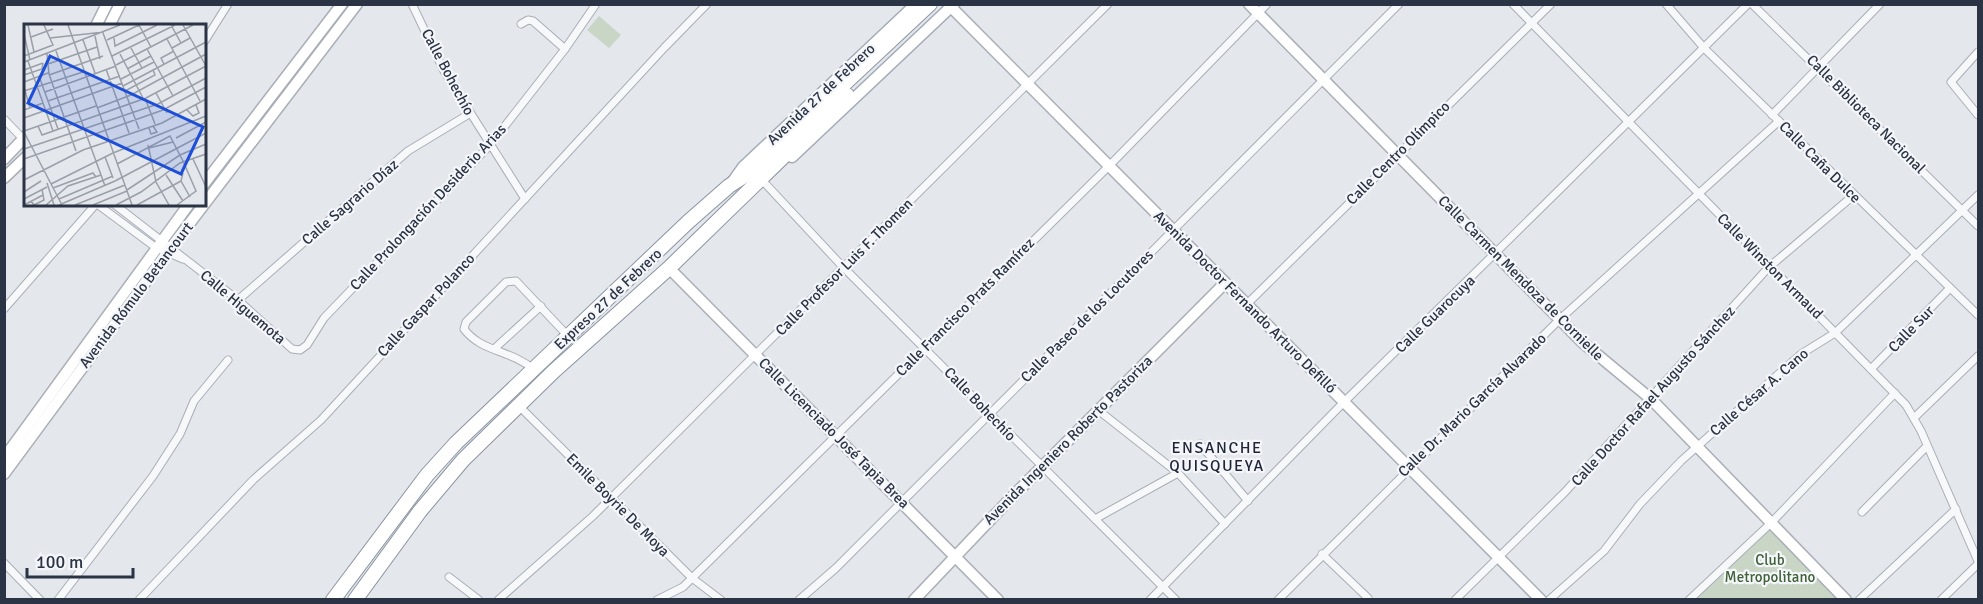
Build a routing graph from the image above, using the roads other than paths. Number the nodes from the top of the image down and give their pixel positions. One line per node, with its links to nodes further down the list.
1 (107, 4): 24 (street)
2 (120, 4): 25 (street)
3 (228, 4): 28 (street)
4 (342, 4): 50 (street)
5 (357, 4): 56 (street, Avenida Rómulo Betancourt)
6 (412, 4): 35 (street, Calle Bohechío)
7 (585, 4): 21 (street)
8 (707, 4): 55 (street, Calle Gaspar Polanco)
9 (916, 4): 51 (street, Avenida 27 de Febrero)
10 (930, 4): 27 (highway)
11 (1108, 4): 34 (street, Calle Profesor Luis F. Thomen)
12 (1249, 4): 22 (street, Calle Carmen Mendoza de Cornielle)
13 (1267, 4): 22 (street, Calle Francisco Prats Ramírez)
14 (1399, 4): 33 (street, Calle Paseo de los Locutores)
15 (1513, 4): 23 (street, Calle Winston Armaud)
16 (1551, 4): 23 (street, Calle Centro Olímpico)
17 (1666, 4): 29 (street, Calle Caña Dulce)
18 (1750, 4): 29 (street, Calle Guarocuya); 32 (street, Calle Biblioteca Nacional)
19 (1880, 4): 32 (street)
20 (949, 5): 27 (highway); 34 (street, Avenida Doctor Fernando Arturo Defilló); 48 (street, Avenida 27 de Febrero)
21 (594, 7): 30 (street, Calle Prolongación Desiderio Arias)
22 (1258, 14): 33 (street, Calle Carmen Mendoza de Cornielle); 47 (street, Calle Francisco Prats Ramírez)
23 (1531, 23): 40 (street, Calle Winston Armaud); 44 (street, Calle Centro Olímpico)
24 (97, 24)
25 (110, 24)
26 (521, 24): 30 (street)
27 (911, 29): 48 (highway, Expreso 27 de Febrero); 51 (highway, Expreso 27 de Febrero)
28 (206, 39)
29 (1704, 48): 36 (street, Calle Caña Dulce); 40 (street, Calle Guarocuya)
30 (565, 50): 43 (street, Calle Prolongación Desiderio Arias)
31 (1978, 52): 37 (street)
32 (1819, 67): 36 (street); 62 (street, Calle Biblioteca Nacional)
33 (1322, 80): 44 (street, Calle Carmen Mendoza de Cornielle); 64 (street, Calle Paseo de los Locutores)
34 (1028, 85): 47 (street, Avenida Doctor Fernando Arturo Defilló); 69 (street, Calle Profesor Luis F. Thomen)
35 (469, 114): 43 (street, Calle Bohechío); 74 (street, Calle Sagrario Díaz)
36 (1772, 115): 39 (street, Calle Caña Dulce)
37 (1978, 115)
38 (4, 119): 41 (street)
39 (1779, 121): 52 (street, Calle Dr. Mario García Alvarado); 53 (street, Calle Caña Dulce)
40 (1627, 122): 52 (street, Calle Winston Armaud); 67 (street, Calle Guarocuya)
41 (24, 136)
42 (24, 138): 45 (street)
43 (490, 145): 55 (street, Calle Bohechío); 84 (street, Calle Prolongación Desiderio Arias)
44 (1397, 154): 67 (street, Calle Carmen Mendoza de Cornielle); 75 (street, Calle Centro Olímpico)
45 (4, 159)
46 (24, 159): 49 (street)
47 (1109, 166): 64 (street, Avenida Doctor Fernando Arturo Defilló); 82 (street, Calle Francisco Prats Ramírez)
48 (763, 177): 69 (street, Calle Bohechío); 71 (highway, Expreso 27 de Febrero)
49 (4, 178)
50 (206, 181)
51 (729, 186): 81 (highway, Expreso 27 de Febrero)
52 (1698, 194): 70 (street, Calle Winston Armaud); 79 (street, Calle Dr. Mario García Alvarado)
53 (1854, 195): 68 (street, Calle Caña Dulce); 70 (street, Calle Doctor Rafael Augusto Sánchez)
54 (1978, 195): 62 (street, Calle César A. Cano)
55 (525, 199): 127 (street, Calle Gaspar Polanco)
56 (206, 202)
57 (95, 206): 77 (street)
58 (100, 206): 65 (street, Calle Higuemota)
59 (116, 206): 65 (street, Calle Higuemota)
60 (187, 206): 65 (street, Avenida Rómulo Betancourt)
61 (203, 206): 66 (street, Avenida Rómulo Betancourt)
62 (1962, 210): 63 (street, Calle Biblioteca Nacional); 68 (street, Calle César A. Cano)
63 (1978, 226)
64 (1173, 230): 72 (street, Avenida Doctor Fernando Arturo Defilló); 95 (street, Calle Paseo de los Locutores)
65 (158, 243): 66 (street, Calle Higuemota); 101 (street, Avenida Rómulo Betancourt)
66 (169, 250): 74 (street, Calle Higuemota); 105 (street, Avenida Rómulo Betancourt)
67 (1496, 255): 79 (street, Calle Carmen Mendoza de Cornielle); 92 (street, Calle Guarocuya)
68 (1916, 255): 73 (street, Calle Caña Dulce); 80 (street, Calle César A. Cano)
69 (843, 267): 82 (street, Calle Bohechío); 85 (street, Calle Profesor Luis F. Thomen)
70 (1770, 267): 80 (street, Calle Winston Armaud); 91 (street, Calle Doctor Rafael Augusto Sánchez)
71 (669, 268): 85 (street, Calle Licenciado José Tapia Brea); 93 (highway, Expreso 27 de Febrero)
72 (1225, 283): 75 (street, Avenida Doctor Fernando Arturo Defilló); 94 (street, Avenida Ingeniero Roberto Pastoriza)
73 (1950, 288): 78 (street, Calle Caña Dulce); 89 (street, Calle Sur)
74 (237, 300): 84 (street, Calle Higuemota)
75 (1247, 304): 92 (street, Avenida Doctor Fernando Arturo Defilló)
76 (541, 306): 81 (street); 83 (street); 83 (street)
77 (4, 309)
78 (1978, 315)
79 (1560, 319): 91 (street, Calle Carmen Mendoza de Cornielle); 103 (street, Calle Dr. Mario García Alvarado)
80 (1836, 333): 89 (street, Calle Winston Armaud); 100 (street, Calle César A. Cano)
81 (568, 336): 88 (highway, Expreso 27 de Febrero)
82 (924, 347): 95 (street, Calle Bohechío); 97 (street, Calle Francisco Prats Ramírez)
83 (494, 349): 88 (street)
84 (300, 350)
85 (755, 354): 97 (street, Calle Licenciado José Tapia Brea); 106 (street, Calle Profesor Luis F. Thomen)
86 (1978, 356): 96 (street)
87 (228, 360): 126 (street)
88 (533, 369): 128 (highway, Expreso 27 de Febrero)
89 (1872, 369): 90 (street, Calle Winston Armaud)
90 (1895, 393): 96 (street, Calle Winston Armaud); 112 (street)
91 (1651, 399): 100 (street, Calle Carmen Mendoza de Cornielle); 118 (street, Calle Doctor Rafael Augusto Sánchez)
92 (1344, 401): 103 (street, Avenida Doctor Fernando Arturo Defilló); 108 (street, Calle Guarocuya)
93 (518, 405): 106 (street, Emile Boyrie De Moya); 129 (highway, Expreso 27 de Febrero)
94 (1098, 410): 102 (street, Avenida Ingeniero Roberto Pastoriza); 104 (street)
95 (991, 413): 102 (street, Calle Bohechío); 107 (street, Calle Paseo de los Locutores)
96 (1915, 417): 99 (street, Calle Winston Armaud)
97 (836, 435): 107 (street, Calle Licenciado José Tapia Brea); 122 (street, Calle Francisco Prats Ramírez)
98 (1200, 444): 108 (street)
99 (1926, 447): 109 (street, Calle Winston Armaud); 110 (street)
100 (1696, 448): 112 (street, Calle Carmen Mendoza de Cornielle); 142 (street, Calle César A. Cano)
101 (4, 458)
102 (1041, 467): 111 (street, Calle Bohechío); 117 (street, Avenida Ingeniero Roberto Pastoriza)
103 (1408, 467): 116 (street, Calle Dr. Mario García Alvarado); 118 (street, Avenida Doctor Fernando Arturo Defilló)
104 (1178, 473): 111 (street); 113 (street)
105 (4, 474)
106 (612, 498): 122 (street, Emile Boyrie De Moya); 131 (street, Calle Profesor Luis F. Thomen)
107 (903, 501): 117 (street, Calle Licenciado José Tapia Brea); 134 (street, Calle Paseo de los Locutores)
108 (1248, 501): 113 (street, Calle Guarocuya)
109 (1956, 510): 115 (street, Calle Winston Armaud); 145 (street)
110 (1862, 512)
111 (1095, 519): 123 (street, Calle Bohechío)
112 (1771, 523): 143 (street); 144 (street, Calle Carmen Mendoza de Cornielle)
113 (1225, 524): 123 (street, Calle Guarocuya)
114 (1978, 536): 115 (street)
115 (1971, 544): 119 (street, Calle Winston Armaud)
116 (1322, 554): 124 (street); 139 (street, Calle Dr. Mario García Alvarado)
117 (955, 555): 135 (street, Avenida Ingeniero Roberto Pastoriza); 136 (street, Calle Licenciado José Tapia Brea)
118 (1498, 557): 140 (street, Calle Doctor Rafael Augusto Sánchez); 141 (street, Avenida Doctor Fernando Arturo Defilló)
119 (1978, 562): 146 (street)
120 (4, 563): 125 (street)
121 (449, 577): 130 (street)
122 (692, 578): 132 (street, Calle Francisco Prats Ramírez); 133 (street, Emile Boyrie De Moya)
123 (1162, 586): 137 (street, Calle Guarocuya); 138 (street, Calle Bohechío)
124 (1368, 598)
125 (40, 600)
126 (58, 600)
127 (139, 600)
128 (333, 600)
129 (355, 600)
130 (478, 600)
131 (498, 600)
132 (657, 600)
133 (721, 600)
134 (799, 600)
135 (914, 600)
136 (998, 600)
137 (1150, 600)
138 (1176, 600)
139 (1278, 600)
140 (1455, 600)
141 (1541, 600)
142 (1549, 600)
143 (1689, 600)
144 (1846, 600)
145 (1859, 600)
146 (1941, 600)

